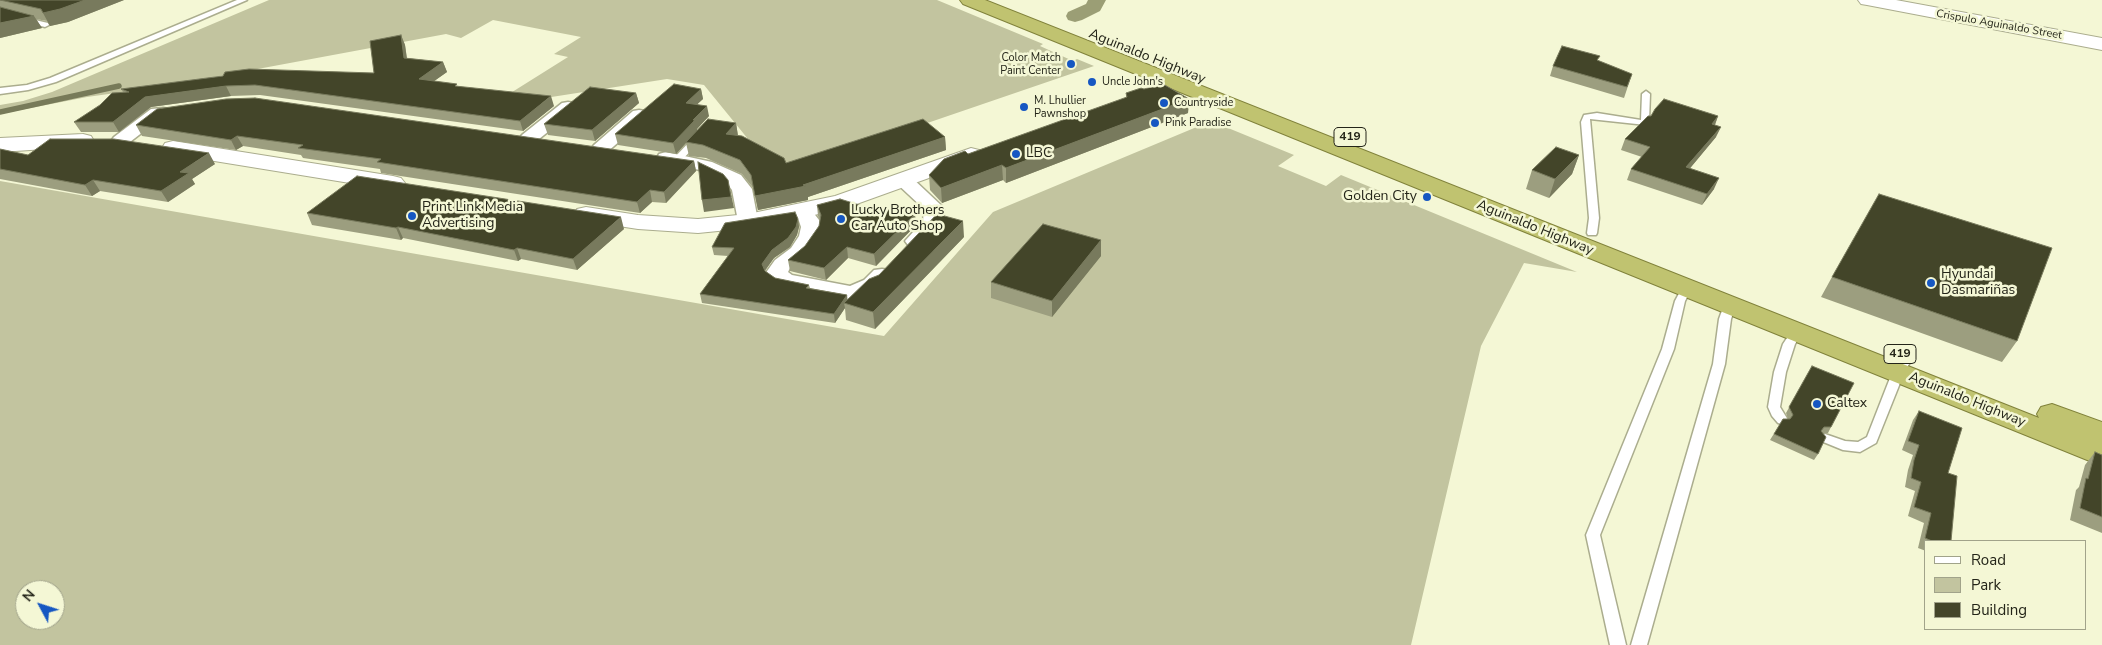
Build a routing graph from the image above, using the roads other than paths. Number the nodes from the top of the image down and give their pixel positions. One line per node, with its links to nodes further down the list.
1 (243, 0): 9 (lane)
2 (969, 0): 8 (highway, Aguinaldo Highway / 419)
3 (1001, 0): 32 (highway, Aguinaldo Highway / 419)
4 (1867, 0): 7 (street, Crispulo Aguinaldo Street)
5 (0, 14): 6 (lane)
6 (45, 25)
7 (2102, 44)
8 (1172, 81): 10 (street); 33 (highway, Aguinaldo Highway / 419)
9 (0, 91)
10 (1145, 91)
11 (1646, 94): 32 (lane)
12 (581, 96): 17 (street)
13 (651, 104): 23 (street)
14 (176, 111): 18 (street)
15 (701, 135): 26 (lane)
16 (509, 137): 17 (street)
17 (528, 139): 19 (street)
18 (120, 141): 20 (street); 28 (street)
19 (555, 143)
20 (0, 145)
21 (582, 147): 23 (street)
22 (991, 148): 27 (street)
23 (600, 150): 24 (street)
24 (620, 152)
25 (648, 156): 26 (street)
26 (677, 160): 31 (street)
27 (903, 180): 30 (street); 30 (street)
28 (414, 187)
29 (561, 210): 31 (street)
30 (802, 211): 31 (street)
31 (748, 221)
32 (1592, 233): 33 (highway, Aguinaldo Highway / 419)
33 (1693, 281): 34 (highway, Aguinaldo Highway / 419); 41 (lane)
34 (1735, 298): 35 (highway, Aguinaldo Highway / 419); 36 (highway, Aguinaldo Highway / 419); 42 (lane)
35 (1797, 332): 36 (highway, Aguinaldo Highway / 419); 37 (lane)
36 (1902, 365): 38 (highway, Aguinaldo Highway / 419); 39 (lane); 40 (highway, Aguinaldo Highway / 419)
37 (1782, 420)
38 (2102, 434)
39 (1825, 438)
40 (2102, 455)
41 (1618, 645)
42 (1639, 645)

